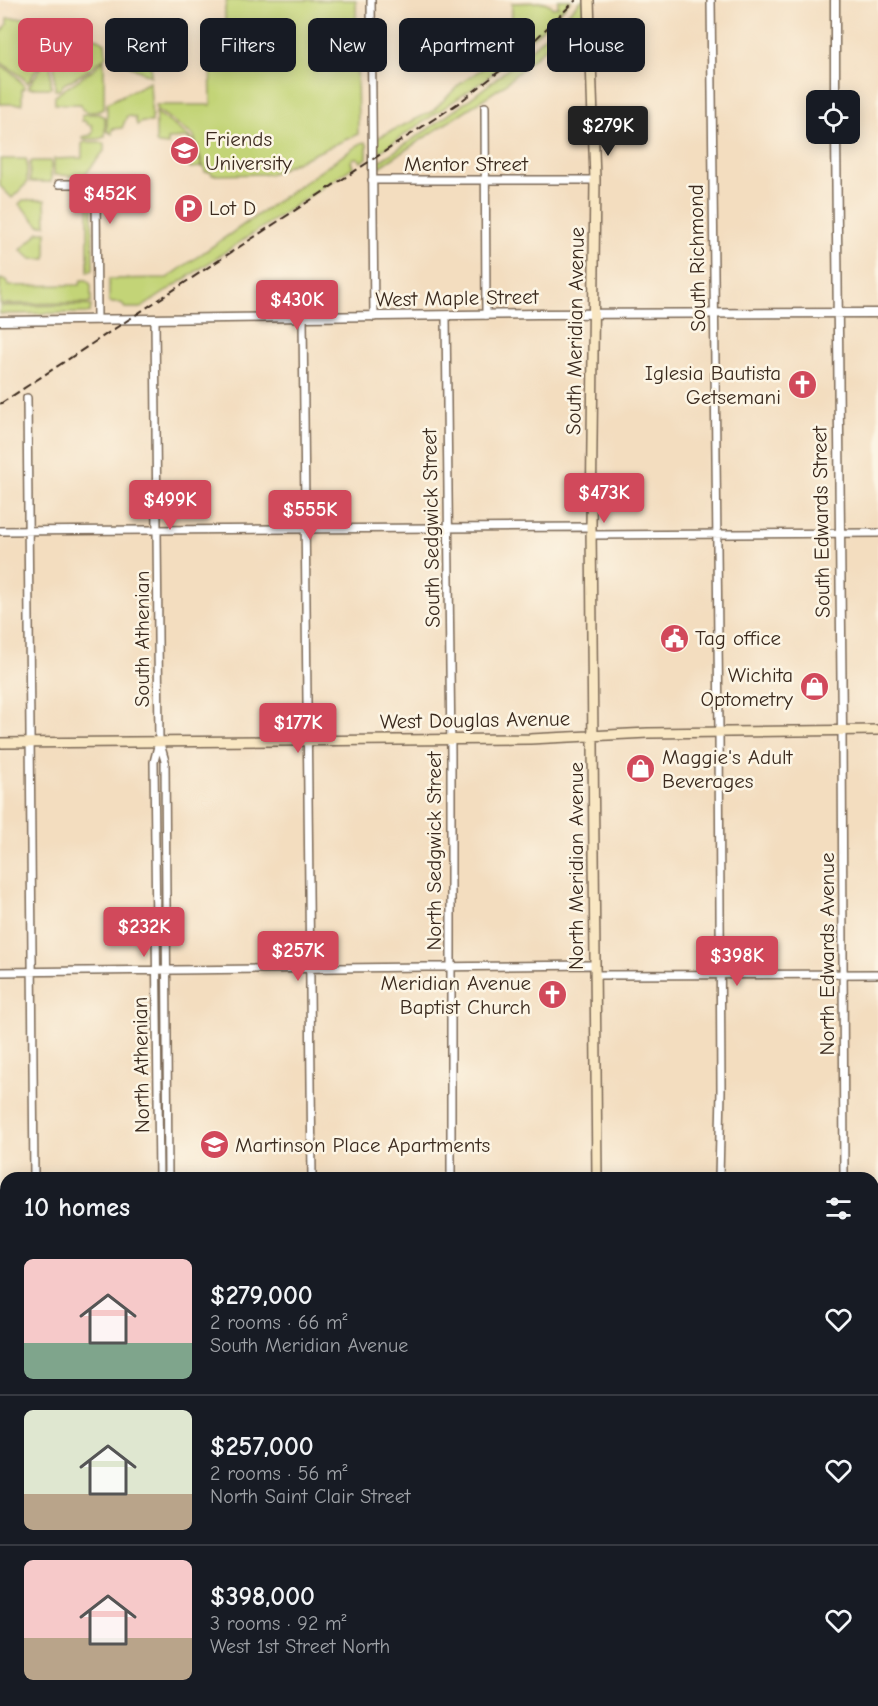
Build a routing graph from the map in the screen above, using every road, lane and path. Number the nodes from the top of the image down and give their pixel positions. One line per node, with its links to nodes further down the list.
1 (370, 0): 8 (street)
2 (589, 0): 10 (main road, South Meridian Avenue)
3 (711, 0): 12 (street, South Richmond)
4 (835, 0): 5 (street)
5 (836, 90)
6 (485, 106): 9 (street)
7 (836, 144): 13 (street, South Edwards Street)
8 (372, 180): 9 (street, Mentor Street); 18 (street)
9 (486, 180): 10 (street, Mentor Street); 16 (street)
10 (595, 180): 15 (main road, South Meridian Avenue)
11 (59, 184): 20 (street)
12 (714, 313): 13 (street, West Maple Street); 15 (street, West Maple Street); 31 (street, South Richmond)
13 (836, 313): 14 (street, West Maple Street); 32 (street, South Edwards Street)
14 (878, 313)
15 (593, 314): 16 (street, West Maple Street); 29 (main road, South Meridian Avenue)
16 (486, 315): 17 (street, West Maple Street)
17 (446, 316): 18 (street, West Maple Street); 24 (street, South Sedgwick Street)
18 (374, 317): 19 (street, West Maple Street)
19 (303, 318): 21 (street, West Maple Street); 25 (street)
20 (98, 320): 21 (street, West Maple Street); 22 (street, West Maple Street)
21 (155, 320): 26 (street, South Athenian)
22 (0, 321)
23 (27, 398): 28 (street)
24 (448, 526): 25 (street); 29 (street); 37 (street, South Sedgwick Street)
25 (304, 528): 26 (street); 38 (street)
26 (158, 530): 28 (street); 39 (street, South Athenian)
27 (0, 531): 28 (street)
28 (28, 531): 41 (street)
29 (591, 531): 31 (street); 36 (main road, South Meridian Avenue)
30 (878, 533): 32 (street)
31 (716, 534): 32 (street); 35 (street, South Richmond)
32 (840, 534): 33 (street, South Edwards Street)
33 (842, 730): 34 (main road, West Douglas Avenue); 35 (main road, West Douglas Avenue); 49 (street, North Edwards Avenue)
34 (878, 730)
35 (719, 731): 36 (main road, West Douglas Avenue); 51 (street, South Richmond)
36 (594, 735): 37 (main road, West Douglas Avenue); 44 (main road, North Meridian Avenue)
37 (450, 740): 38 (main road, West Douglas Avenue); 42 (street, North Sedgwick Street)
38 (306, 741): 39 (main road, West Douglas Avenue); 43 (street)
39 (159, 742): 41 (main road, West Douglas Avenue); 45 (street, North Athenian); 46 (street, North Athenian)
40 (0, 743): 41 (main road, West Douglas Avenue)
41 (29, 743): 48 (street)
42 (451, 968): 43 (street); 44 (street); 56 (street, North Sedgwick Street)
43 (308, 969): 46 (street); 55 (street)
44 (595, 970): 51 (street); 57 (main road, North Meridian Avenue)
45 (157, 971): 46 (street); 48 (street); 53 (street, North Athenian)
46 (167, 971): 54 (street, North Athenian)
47 (0, 972): 48 (street)
48 (31, 972): 52 (street)
49 (844, 974): 50 (street); 51 (street); 59 (street, North Edwards Avenue)
50 (878, 974)
51 (720, 975): 58 (street, South Richmond)
52 (34, 1172)
53 (159, 1172)
54 (168, 1172)
55 (312, 1172)
56 (451, 1172)
57 (597, 1172)
58 (719, 1172)
59 (844, 1172)

